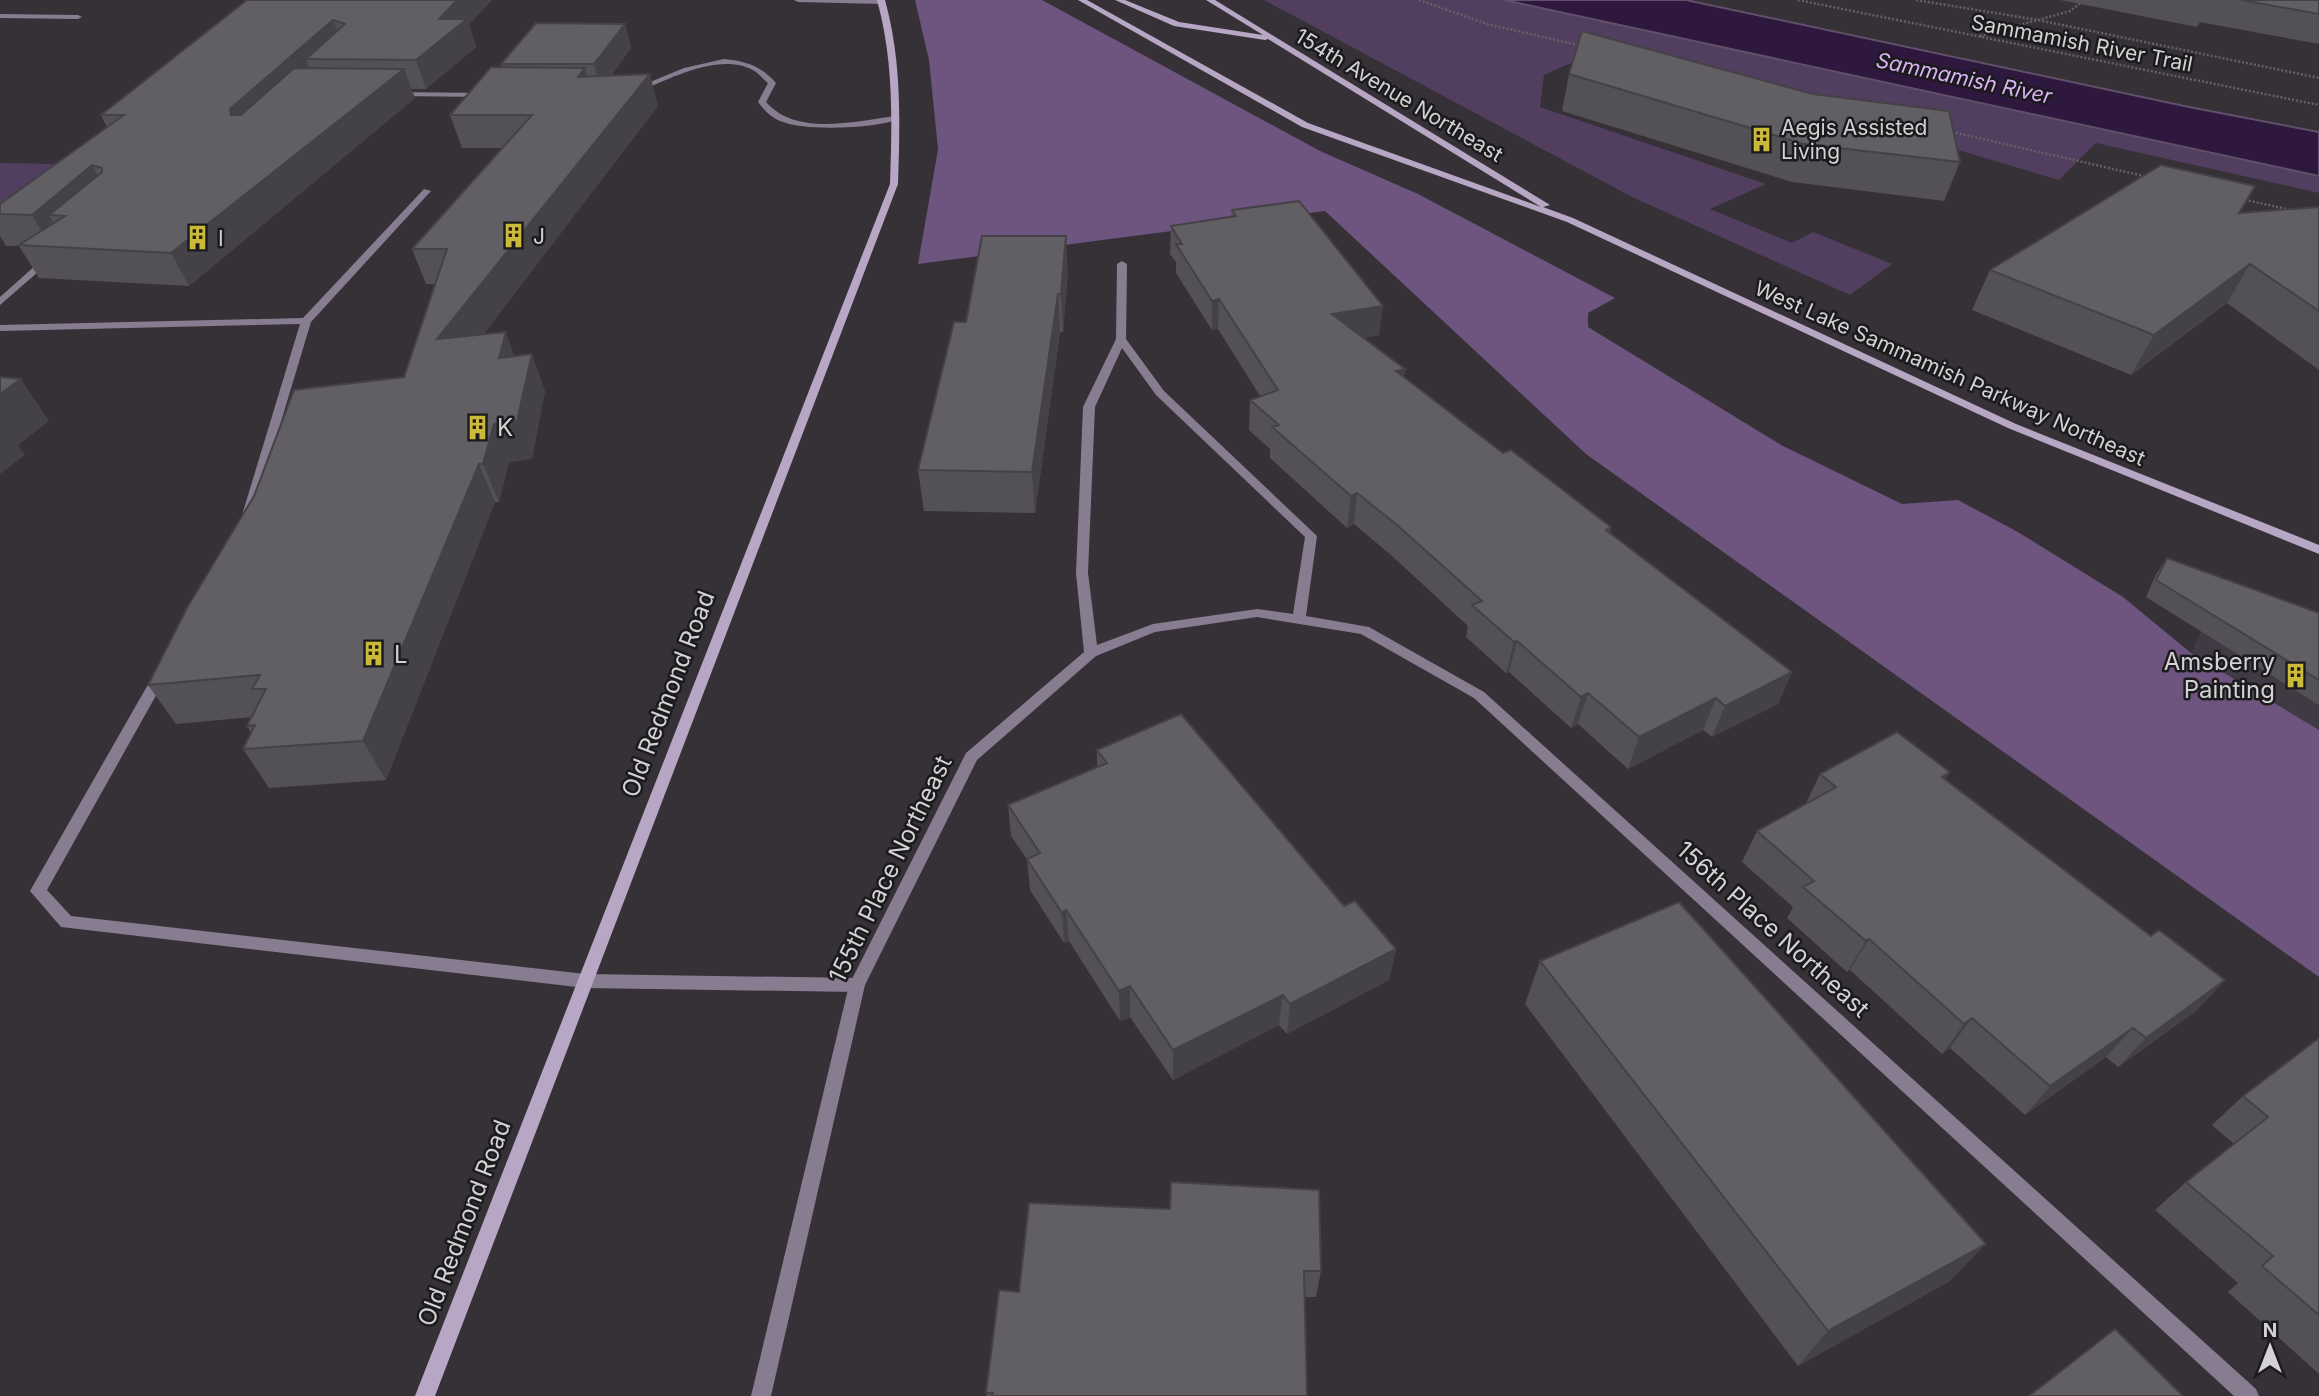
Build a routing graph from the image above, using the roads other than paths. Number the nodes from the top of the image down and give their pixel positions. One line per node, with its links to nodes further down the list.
1 (798, 0): 5 (street)
2 (1082, 0): 14 (main road)
3 (1119, 0): 8 (main road)
4 (1210, 0): 8 (main road, 154th Avenue Northeast)
5 (882, 1): 12 (main road, Old Redmond Road)
6 (0, 16): 7 (street)
7 (78, 17)
8 (1273, 39): 14 (main road, 154th Avenue Northeast)
9 (628, 93): 12 (street)
10 (388, 94): 11 (street)
11 (499, 95)
12 (896, 118): 27 (main road, Old Redmond Road)
13 (427, 191): 18 (street)
14 (1570, 220): 22 (main road, West Lake Sammamish Parkway Northeast)
15 (61, 247): 17 (street)
16 (1122, 264): 20 (street)
17 (0, 302)
18 (306, 321): 19 (street); 21 (street)
19 (0, 328)
20 (1121, 338): 24 (street); 25 (street)
21 (244, 527)
22 (2319, 550)
23 (1206, 620): 24 (street, 156th Place Northeast); 25 (street, 155th Place Northeast)
24 (1299, 620): 31 (street, 156th Place Northeast)
25 (1091, 653): 28 (street, 155th Place Northeast)
26 (169, 661): 27 (street)
27 (585, 981): 28 (street); 29 (main road, Old Redmond Road)
28 (858, 985): 30 (street, 155th Place Northeast)
29 (425, 1396)
30 (761, 1396)
31 (2249, 1396)

